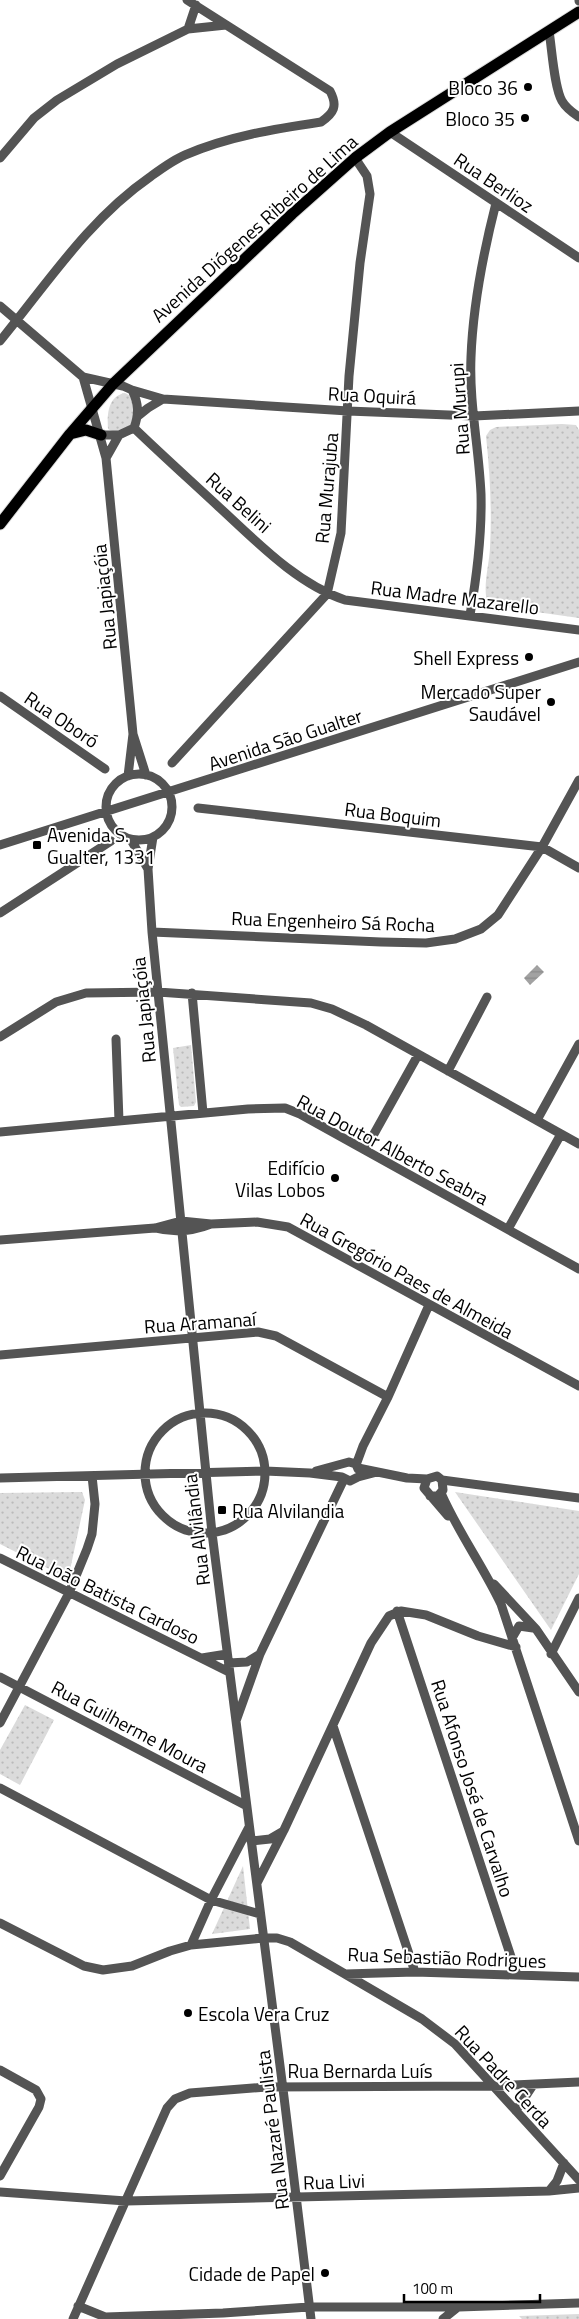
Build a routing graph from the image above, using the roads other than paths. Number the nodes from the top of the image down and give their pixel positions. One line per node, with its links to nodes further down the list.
1 (187, 0): 2 (street)
2 (196, 5): 4 (street); 5 (street)
3 (579, 12): 6 (main road, Avenida Diógenes Ribeiro de Lima)
4 (226, 25): 5 (street); 14 (street)
5 (188, 29): 9 (street)
6 (549, 31): 7 (street); 8 (main road, Avenida Diógenes Ribeiro de Lima)
7 (579, 117)
8 (390, 132): 10 (main road, Avenida Diógenes Ribeiro de Lima); 11 (street, Rua Berlioz)
9 (0, 158)
10 (355, 158): 17 (main road, Avenida Diógenes Ribeiro de Lima); 21 (street, Rua Murajuba)
11 (496, 203): 12 (street, Rua Berlioz); 24 (street, Rua Murupi)
12 (579, 258)
13 (0, 306): 14 (street)
14 (17, 321): 15 (street); 16 (street)
15 (0, 341)
16 (83, 377): 17 (street); 20 (street)
17 (113, 384): 18 (street); 20 (main road, Avenida Diógenes Ribeiro de Lima)
18 (132, 390): 19 (street, Rua Oquirá); 23 (street)
19 (163, 399): 21 (street, Rua Oquirá); 23 (street)
20 (93, 406): 26 (main road, Avenida Diógenes Ribeiro de Lima); 27 (street)
21 (348, 411): 24 (street, Rua Oquirá); 31 (street, Rua Murajuba)
22 (579, 411): 24 (street, Rua Oquirá)
23 (138, 416): 25 (street)
24 (474, 416): 32 (street, Rua Murupi)
25 (134, 428): 28 (street); 31 (street, Rua Belini)
26 (70, 434): 27 (main road); 30 (main road, Avenida Diógenes Ribeiro de Lima)
27 (101, 435): 28 (street); 29 (street, Rua Japiaçóia)
28 (119, 435): 29 (street)
29 (106, 458): 36 (street, Rua Japiaçóia)
30 (0, 524)
31 (328, 594): 32 (street, Rua Madre Mazarello); 37 (street)
32 (470, 615): 33 (street, Rua Madre Mazarello)
33 (579, 630)
34 (579, 662): 42 (street, Avenida São Gualter)
35 (0, 696): 38 (street, Rua Oboró)
36 (133, 734): 39 (street, Rua Japiaçóia); 40 (street, Rua Japiaçóia)
37 (172, 763)
38 (105, 769)
39 (146, 775): 40 (street); 42 (street)
40 (128, 776): 44 (street)
41 (579, 780): 49 (street, Rua Engenheiro Sá Rocha)
42 (169, 793): 44 (street, Avenida São Gualter); 45 (street)
43 (198, 808): 49 (street, Rua Boquim)
44 (106, 813): 46 (street); 48 (street, Avenida São Gualter)
45 (153, 838): 46 (street); 51 (street, Rua Japiaçóia)
46 (131, 840): 51 (street, Rua Japiaçóia)
47 (111, 841): 52 (street)
48 (0, 845)
49 (542, 847): 50 (street, Rua Boquim); 53 (street, Rua Engenheiro Sá Rocha)
50 (579, 868)
51 (148, 869): 53 (street, Rua Japiaçóia)
52 (0, 913)
53 (152, 932): 54 (street, Rua Japiaçóia)
54 (158, 992): 55 (street); 57 (street); 63 (street, Rua Japiaçóia)
55 (192, 993): 60 (street); 62 (street)
56 (487, 997): 61 (street)
57 (0, 1037)
58 (116, 1039): 65 (street)
59 (579, 1044): 64 (street)
60 (418, 1055): 61 (street); 69 (street)
61 (448, 1071): 64 (street)
62 (203, 1113): 63 (street, Rua Doutor Alberto Seabra); 69 (street, Rua Doutor Alberto Seabra)
63 (170, 1117): 65 (street, Rua Doutor Alberto Seabra); 70 (street, Rua Alvilândia)
64 (537, 1120): 67 (street)
65 (118, 1121): 66 (street, Rua Doutor Alberto Seabra)
66 (0, 1132)
67 (561, 1134): 68 (street); 73 (street)
68 (579, 1144)
69 (365, 1150): 73 (street, Rua Doutor Alberto Seabra)
70 (181, 1221): 71 (street, Rua Gregório Paes de Almeida); 72 (street, Rua Gregório Paes de Almeida); 74 (street, Rua Alvilândia)
71 (211, 1224): 74 (street, Rua Gregório Paes de Almeida); 77 (street, Rua Gregório Paes de Almeida)
72 (155, 1228): 74 (street, Rua Gregório Paes de Almeida); 75 (street, Rua Gregório Paes de Almeida)
73 (508, 1229): 76 (street, Rua Doutor Alberto Seabra)
74 (182, 1231): 78 (street, Rua Alvilândia)
75 (0, 1240)
76 (579, 1269)
77 (429, 1305): 80 (street, Rua Gregório Paes de Almeida); 81 (street)
78 (193, 1338): 79 (street, Rua Aramanaí); 81 (street, Rua Aramanaí); 82 (street, Rua Alvilândia)
79 (0, 1355)
80 (579, 1386)
81 (388, 1397): 84 (street)
82 (199, 1413): 83 (street); 85 (street, Rua Alvilândia); 86 (street)
83 (265, 1471): 84 (street); 85 (street); 94 (street)
84 (350, 1472): 89 (street); 105 (street)
85 (205, 1473): 86 (street); 94 (street, Rua Alvilândia)
86 (145, 1475): 87 (street); 94 (street)
87 (92, 1476): 88 (street); 97 (street)
88 (0, 1478)
89 (425, 1482): 90 (street); 91 (street)
90 (442, 1488): 91 (street); 92 (street); 93 (street)
91 (430, 1496): 93 (street)
92 (579, 1498)
93 (453, 1521): 96 (street)
94 (212, 1533): 108 (street, Rua Alvilândia)
95 (0, 1558): 97 (street, Rua João Batista Cardoso)
96 (489, 1578): 100 (street); 101 (street)
97 (69, 1593): 107 (street, Rua João Batista Cardoso); 110 (street)
98 (579, 1598): 106 (street)
99 (397, 1611): 103 (street); 114 (street); 129 (street, Rua Afonso José de Carvalho)
100 (509, 1627): 102 (street); 103 (street)
101 (536, 1629): 102 (street); 106 (street)
102 (512, 1638): 104 (street)
103 (498, 1643): 104 (street)
104 (516, 1647): 120 (street)
105 (260, 1654): 108 (street); 113 (street)
106 (551, 1654): 111 (street)
107 (201, 1658): 108 (street, Rua João Batista Cardoso); 108 (street, Rua João Batista Cardoso)
108 (228, 1663): 113 (street, Rua Alvilândia)
109 (0, 1677): 110 (street, Rua Guilherme Moura)
110 (19, 1687): 112 (street); 116 (street, Rua Guilherme Moura)
111 (579, 1692)
112 (0, 1723)
113 (235, 1723): 116 (street, Rua Alvilândia)
114 (333, 1726): 118 (street); 127 (street)
115 (0, 1788): 122 (street)
116 (245, 1805): 117 (street, Rua Alvilândia)
117 (249, 1827): 119 (street, Rua Alvilândia); 122 (street)
118 (284, 1830): 119 (street); 121 (street)
119 (251, 1841): 121 (street, Rua Alvilândia)
120 (579, 1841)
121 (257, 1883): 123 (street, Rua Alvilândia)
122 (212, 1900): 123 (street); 126 (street)
123 (260, 1914): 125 (street, Rua Alvilândia)
124 (0, 1923): 126 (street, Rua Sebastião Rodrigues)
125 (263, 1938): 126 (street, Rua Sebastião Rodrigues); 128 (street, Rua Sebastião Rodrigues); 135 (street, Rua Nazaré Paulista)
126 (191, 1946)
127 (415, 1972): 128 (street, Rua Sebastião Rodrigues); 129 (street, Rua Sebastião Rodrigues)
128 (345, 1974): 134 (street, Rua Padre Cerda)
129 (517, 1975): 130 (street, Rua Sebastião Rodrigues)
130 (579, 1977)
131 (0, 2070): 138 (street)
132 (579, 2082): 133 (street, Rua Bernarda Luís)
133 (533, 2085): 134 (street, Rua Bernarda Luís); 136 (street)
134 (492, 2086): 135 (street, Rua Bernarda Luís); 136 (street, Rua Padre Cerda)
135 (283, 2087): 143 (street, Rua Nazaré Paulista); 144 (street, Rua Bernarda Luís)
136 (516, 2112): 137 (street, Rua Padre Cerda)
137 (564, 2163): 139 (street, Rua Padre Cerda); 141 (street)
138 (0, 2176)
139 (579, 2180)
140 (579, 2188): 141 (street, Rua Livi)
141 (549, 2191): 143 (street, Rua Livi)
142 (0, 2192): 144 (street, Rua Livi)
143 (296, 2198): 144 (street, Rua Livi); 147 (street, Rua Nazaré Paulista)
144 (126, 2201): 146 (street, Rua Bernarda Luís)
145 (579, 2303): 148 (street)
146 (78, 2306): 149 (street); 150 (street, Rua Bernarda Luís)
147 (309, 2307): 148 (street); 149 (street); 151 (street, Rua Nazaré Paulista)
148 (458, 2307): 152 (street)
149 (108, 2318)
150 (72, 2319)
151 (311, 2319)
152 (443, 2319)

